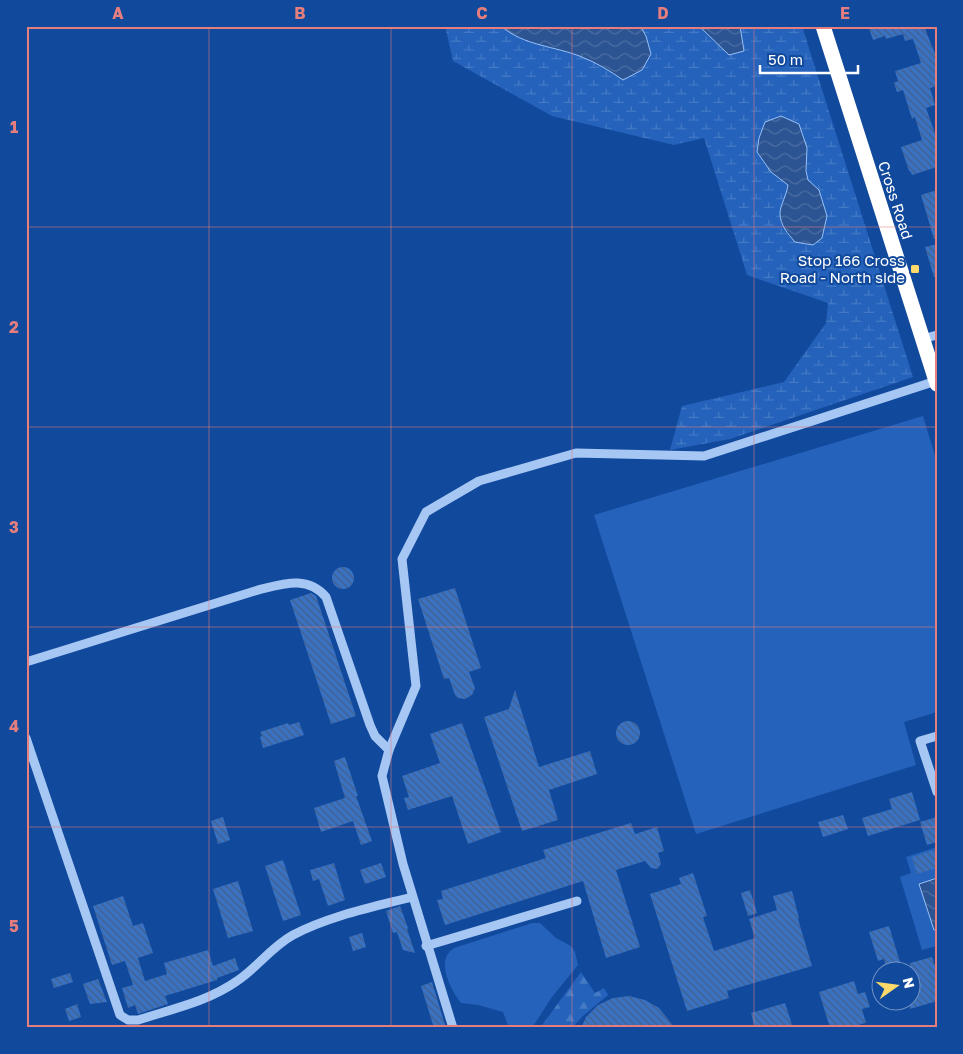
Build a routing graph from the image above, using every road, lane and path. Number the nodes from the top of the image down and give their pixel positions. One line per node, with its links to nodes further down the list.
1 (823, 26): 2 (highway, Cross Road)
2 (930, 337): 3 (highway, Cross Road)
3 (936, 382): 7 (lane)
4 (26, 662): 7 (lane)
5 (937, 736): 8 (lane)
6 (26, 738): 9 (lane)
7 (389, 750): 9 (lane)
8 (937, 792)
9 (412, 897): 11 (lane)
10 (577, 901): 11 (lane)
11 (426, 946): 12 (lane)
12 (453, 1028)

